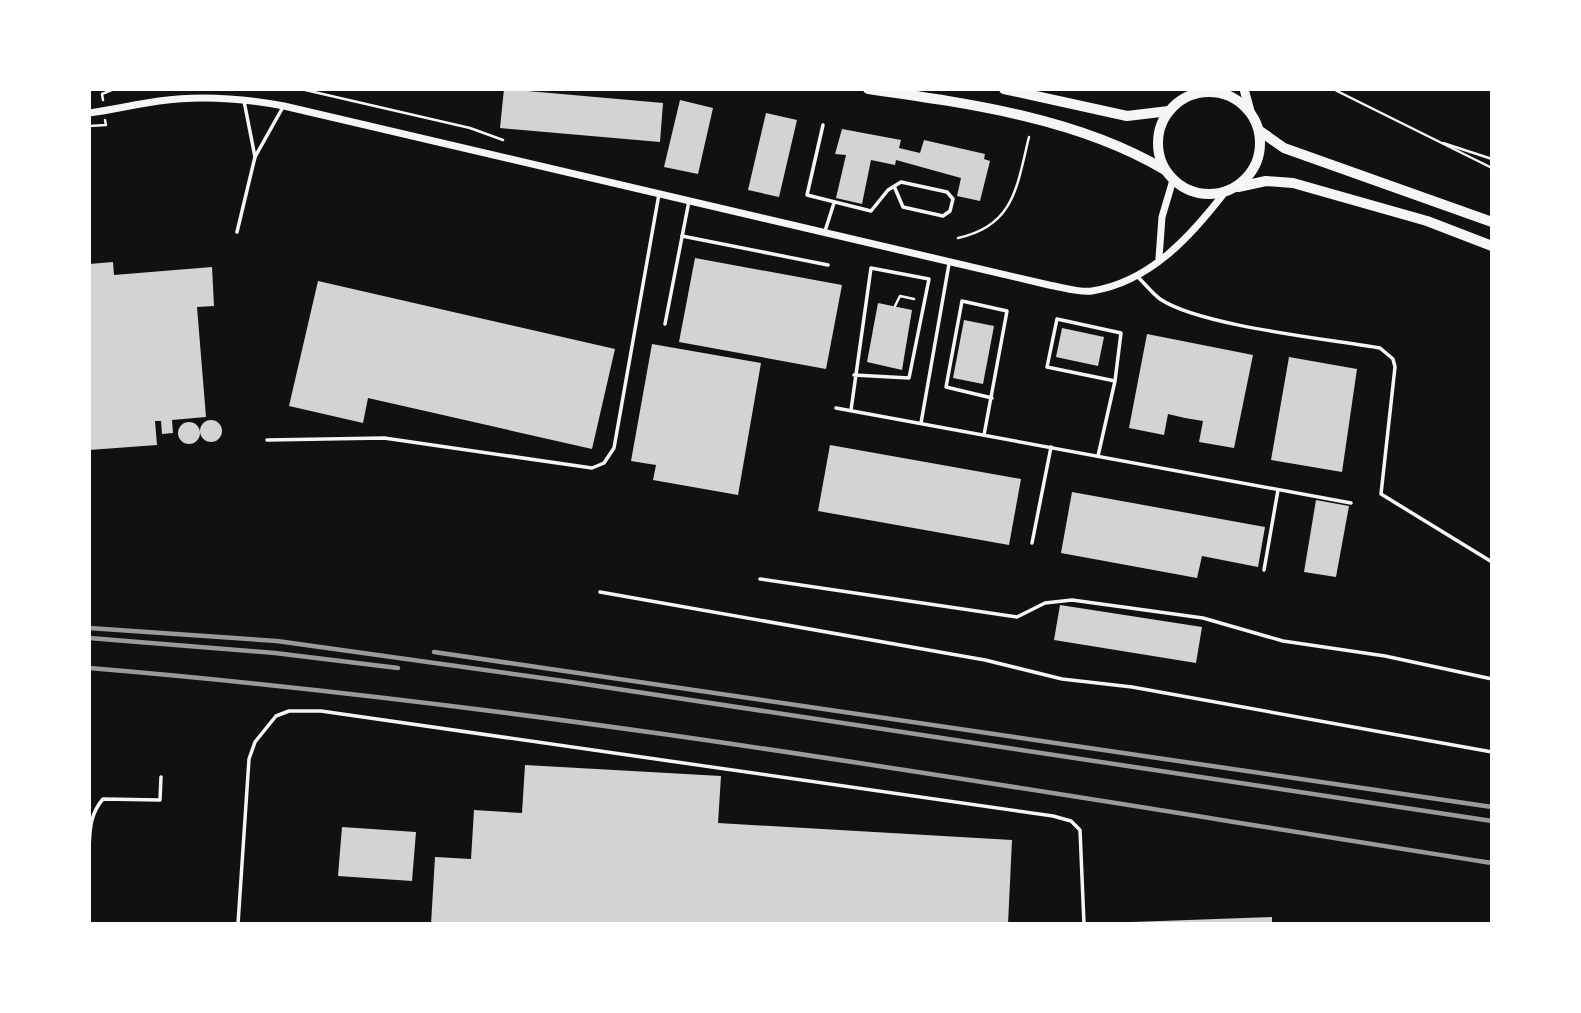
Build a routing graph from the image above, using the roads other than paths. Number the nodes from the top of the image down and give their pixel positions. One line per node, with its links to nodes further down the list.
1 (868, 89): 13 (main road)
2 (1004, 89): 7 (main road)
3 (1244, 89): 8 (street)
4 (1202, 90): 7 (main road); 8 (main road)
5 (244, 99): 6 (street); 9 (street); 12 (lane)
6 (284, 106): 12 (lane); 17 (street)
7 (1169, 111): 13 (main road)
8 (1250, 111): 11 (main road)
9 (89, 113)
10 (823, 125): 20 (lane)
11 (1260, 131): 16 (main road); 21 (main road)
12 (255, 157): 22 (lane)
13 (1165, 170): 14 (main road)
14 (1173, 180): 18 (main road); 26 (street)
15 (894, 186): 15 (lane); 20 (lane)
16 (1236, 188): 18 (main road); 25 (main road)
17 (660, 192): 19 (street); 38 (lane)
18 (1224, 192): 26 (street)
19 (689, 199): 23 (street); 24 (lane)
20 (834, 203): 23 (lane)
21 (1492, 222)
22 (237, 232)
23 (824, 233): 27 (street)
24 (682, 236): 28 (lane); 30 (lane)
25 (1492, 246)
26 (1159, 258): 29 (street)
27 (949, 262): 29 (street); 36 (lane)
28 (828, 265)
29 (1138, 276): 44 (lane)
30 (665, 324)
31 (854, 375): 31 (lane); 35 (lane)
32 (1115, 381): 32 (lane); 40 (lane)
33 (992, 398): 33 (lane); 37 (lane)
34 (836, 408): 35 (lane)
35 (851, 410): 36 (lane)
36 (921, 423): 37 (lane)
37 (984, 435): 39 (lane)
38 (267, 440)
39 (1051, 447): 40 (lane); 43 (lane)
40 (1098, 456): 41 (lane)
41 (1278, 489): 42 (lane); 45 (lane)
42 (1351, 503)
43 (1032, 543)
44 (1492, 562)
45 (1264, 570)
46 (760, 579): 48 (lane)
47 (600, 592): 49 (lane)
48 (1492, 679)
49 (1492, 751)
50 (161, 777): 51 (lane)
51 (90, 825): 52 (lane)
52 (89, 848)
53 (238, 924): 54 (lane)
54 (1084, 924)

